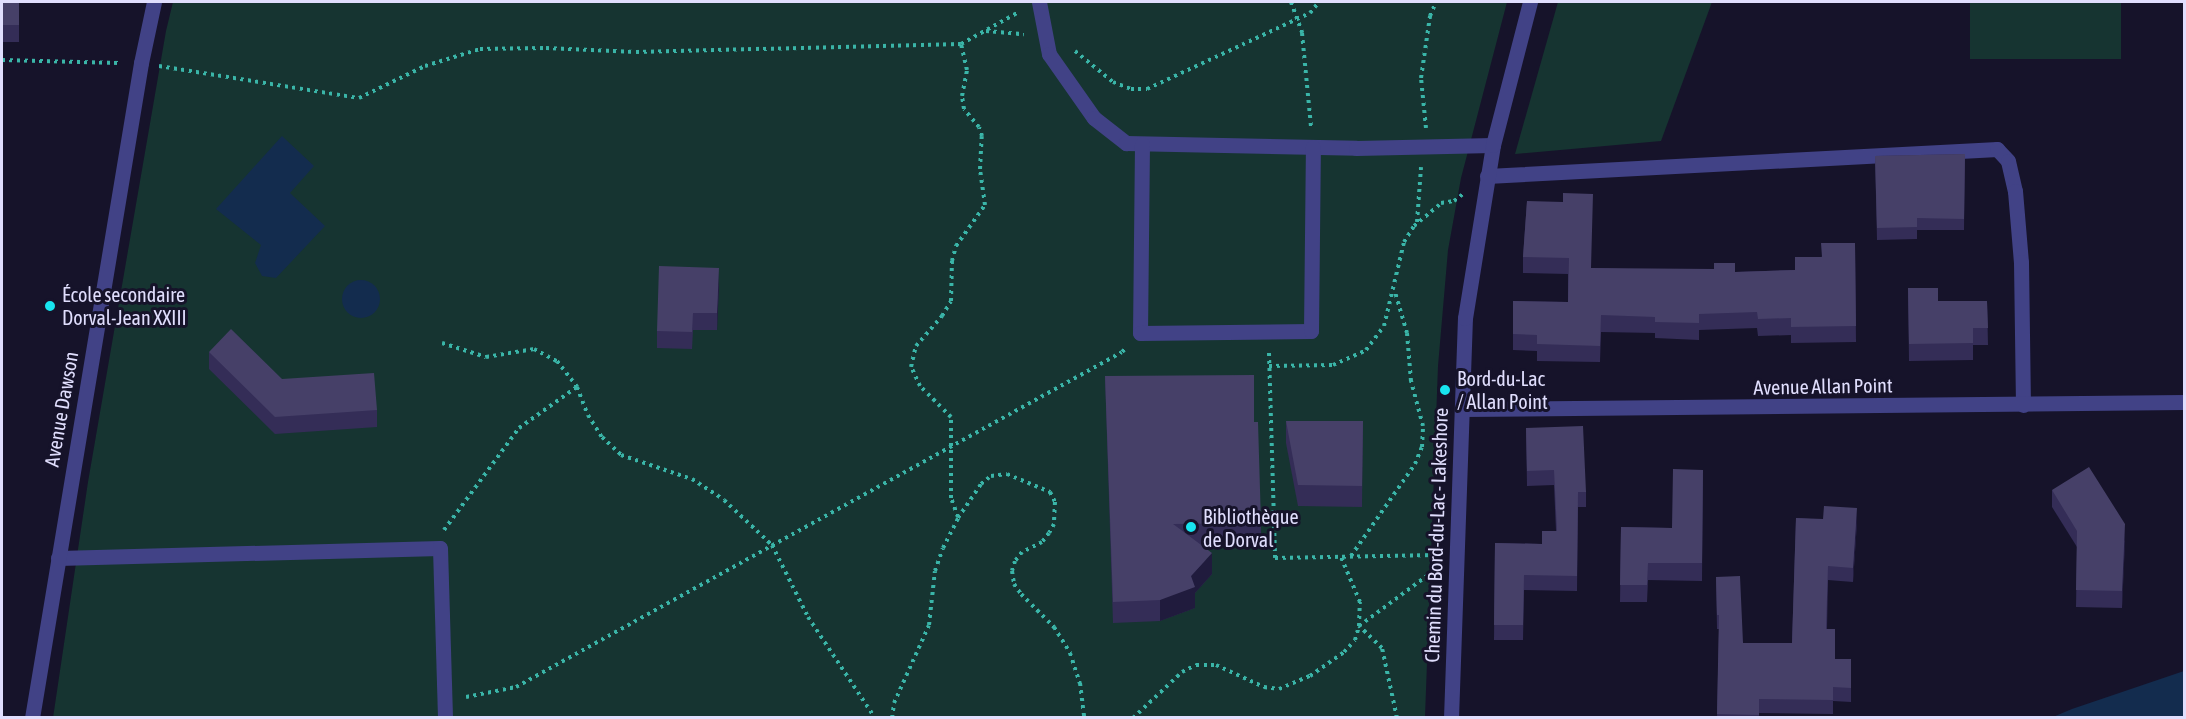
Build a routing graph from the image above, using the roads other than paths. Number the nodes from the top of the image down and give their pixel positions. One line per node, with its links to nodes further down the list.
1 (154, 2): 11 (street, Avenue Dawson)
2 (1039, 2): 4 (street)
3 (1530, 2): 5 (street, Chemin du Bord-du-Lac - Lakeshore)
4 (1142, 144): 6 (street); 6 (street)
5 (1493, 145): 6 (street); 7 (street, Chemin du Bord-du-Lac - Lakeshore)
6 (1313, 147)
7 (1487, 176): 9 (street); 10 (street, Chemin du Bord-du-Lac - Lakeshore)
8 (2184, 402): 9 (street, Avenue Allan Point)
9 (2023, 405): 10 (street, Avenue Allan Point)
10 (1462, 409): 14 (street, Chemin du Bord-du-Lac - Lakeshore)
11 (58, 558): 12 (street, Avenue Dawson); 13 (street)
12 (32, 717)
13 (445, 717)
14 (1451, 717)

